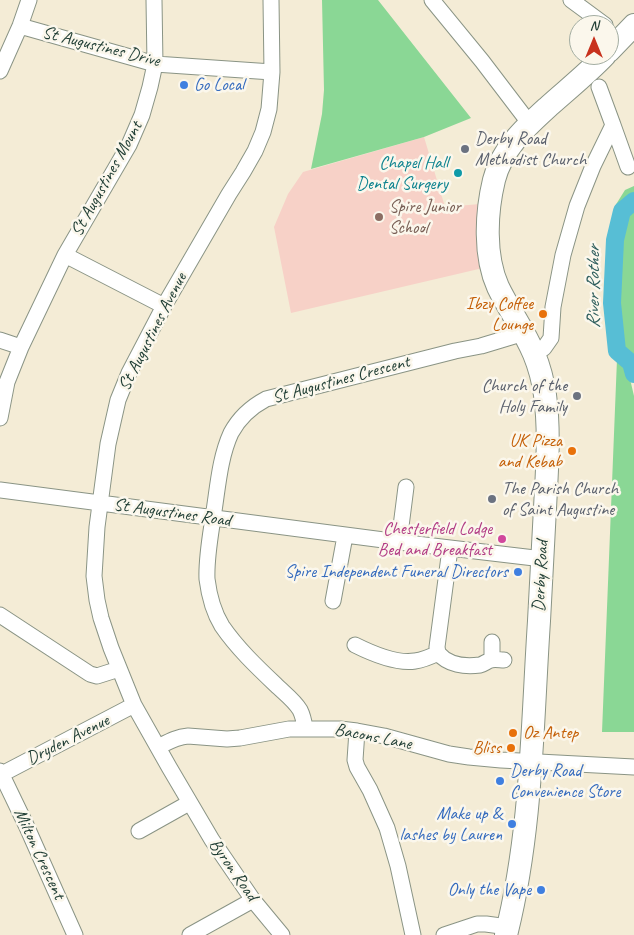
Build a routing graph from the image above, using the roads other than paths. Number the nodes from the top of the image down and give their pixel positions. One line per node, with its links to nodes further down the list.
1 (29, 0): 7 (street)
2 (154, 0): 8 (street, St Augustines Mount)
3 (271, 0): 11 (street, St Augustines Avenue)
4 (432, 0): 13 (street)
5 (571, 0): 6 (street)
6 (591, 15)
7 (20, 26): 8 (street, St Augustines Drive); 10 (street)
8 (154, 64): 11 (street, St Augustines Drive); 16 (street, St Augustines Mount)
9 (600, 65): 12 (highway)
10 (0, 71)
11 (272, 72): 17 (street, St Augustines Avenue)
12 (594, 79): 13 (highway, Derby Road); 14 (street)
13 (530, 124): 18 (highway, Derby Road)
14 (613, 125): 15 (street); 21 (street)
15 (628, 167)
16 (65, 255): 17 (street); 20 (street, St Augustines Mount)
17 (164, 306): 25 (street, St Augustines Avenue)
18 (524, 333): 21 (highway, Derby Road); 26 (street, St Augustines Crescent)
19 (0, 340): 20 (street)
20 (21, 347): 22 (street, St Augustines Mount)
21 (534, 354): 30 (highway, Derby Road)
22 (0, 418)
23 (406, 487): 28 (street)
24 (0, 490): 25 (street, St Augustines Road)
25 (100, 504): 26 (street, St Augustines Road); 36 (street, St Augustines Avenue)
26 (213, 519): 27 (street, St Augustines Road); 38 (street, St Augustines Crescent)
27 (345, 536): 28 (street, St Augustines Road); 31 (street)
28 (399, 542): 29 (street, St Augustines Road)
29 (450, 549): 30 (street, St Augustines Road); 35 (street)
30 (543, 559): 41 (highway, Derby Road)
31 (334, 601)
32 (0, 616): 36 (street)
33 (492, 642): 35 (street)
34 (355, 645): 35 (street)
35 (438, 653)
36 (119, 669): 37 (street, St Augustines Avenue)
37 (134, 706): 40 (street, Byron Road); 43 (street, Dryden Avenue)
38 (305, 728): 39 (street, Bacons Lane); 40 (street, Bacons Lane)
39 (357, 731): 41 (street, Bacons Lane); 51 (street)
40 (158, 747): 44 (street, Byron Road)
41 (531, 762): 42 (street, Bacons Lane); 47 (highway, Derby Road)
42 (634, 767)
43 (0, 774): 48 (street, Milton Crescent)
44 (189, 803): 45 (street); 46 (street, Byron Road)
45 (139, 831)
46 (254, 900): 49 (street); 50 (street, Byron Road)
47 (507, 931): 52 (street)
48 (75, 935)
49 (190, 935)
50 (282, 935)
51 (413, 935)
52 (444, 935)

